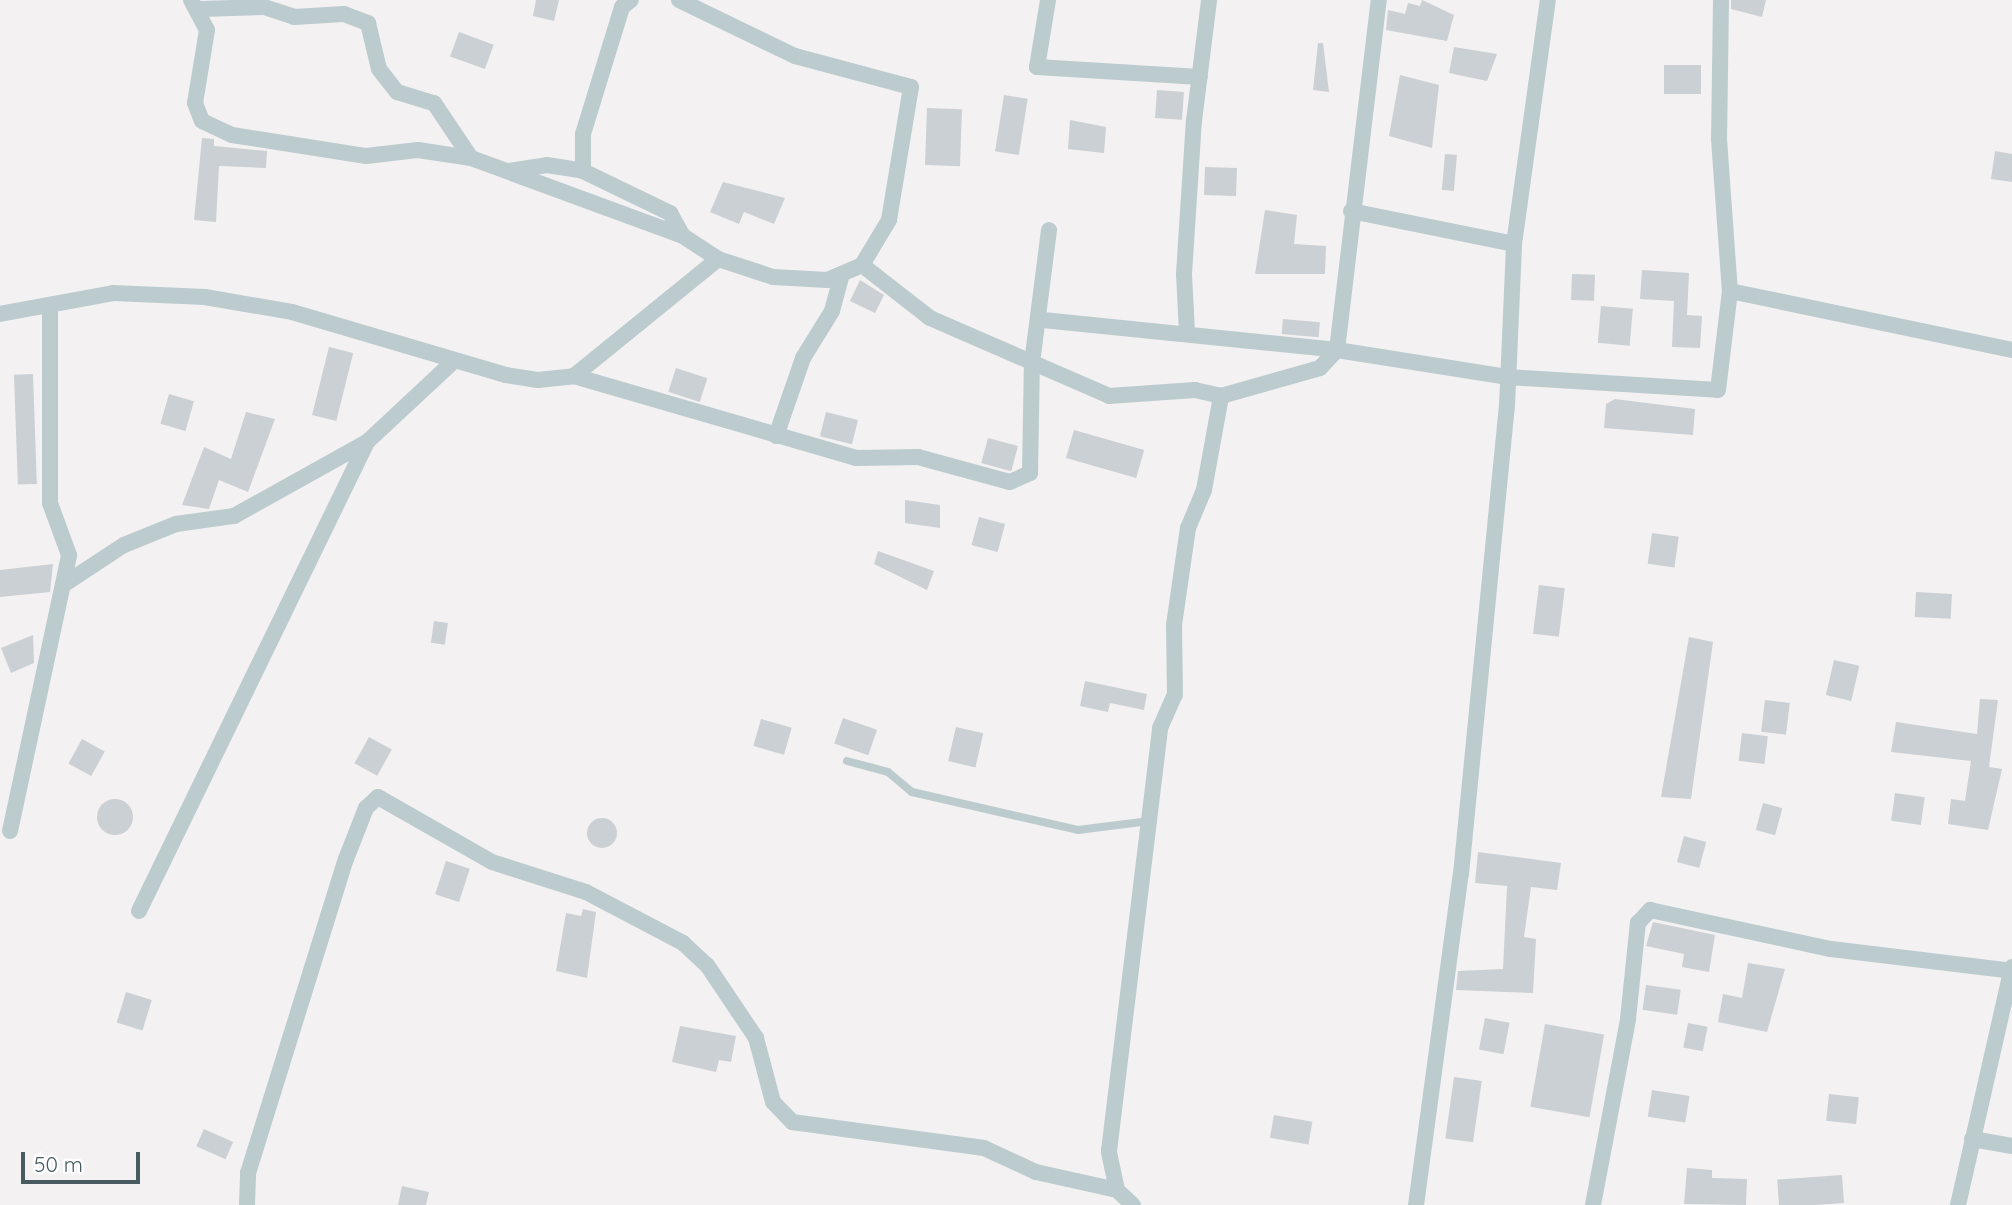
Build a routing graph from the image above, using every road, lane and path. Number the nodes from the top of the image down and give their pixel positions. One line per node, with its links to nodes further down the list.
1 (631, 0): 11 (street)
2 (678, 0): 18 (street)
3 (1048, 0): 9 (street)
4 (1209, 0): 9 (street)
5 (1379, 0): 13 (street)
6 (1548, 0): 16 (street)
7 (1721, 0): 20 (street)
8 (196, 4): 10 (street); 10 (street)
9 (1200, 77): 24 (street)
10 (471, 158): 12 (street)
11 (583, 171): 12 (street); 15 (street)
12 (507, 172): 15 (street)
13 (1351, 211): 16 (street); 26 (street)
14 (1049, 230): 23 (street)
15 (683, 236): 17 (street)
16 (1514, 244): 30 (street)
17 (718, 259): 19 (street); 29 (street)
18 (862, 265): 19 (street); 28 (street)
19 (842, 274): 32 (street)
20 (1730, 291): 25 (street); 30 (street)
21 (50, 305): 22 (street); 27 (street); 34 (street)
22 (0, 314)
23 (1043, 320): 24 (street); 28 (street)
24 (1187, 332): 26 (street)
25 (2012, 349)
26 (1337, 350): 30 (street); 31 (street)
27 (456, 360): 29 (street); 33 (street)
28 (1032, 363): 31 (street); 32 (street)
29 (574, 376): 32 (street)
30 (1507, 377): 45 (street)
31 (1221, 396): 36 (street)
32 (776, 436)
33 (367, 442): 34 (street); 38 (street)
34 (62, 585): 37 (street)
35 (847, 761): 36 (lane)
36 (1149, 821): 42 (street)
37 (10, 831)
38 (139, 911)
39 (2012, 970): 40 (street); 46 (street)
40 (1972, 1139): 41 (street); 47 (street)
41 (2012, 1146)
42 (1118, 1190): 43 (street); 44 (street)
43 (247, 1205)
44 (1133, 1205)
45 (1416, 1205)
46 (1593, 1205)
47 (1958, 1205)

